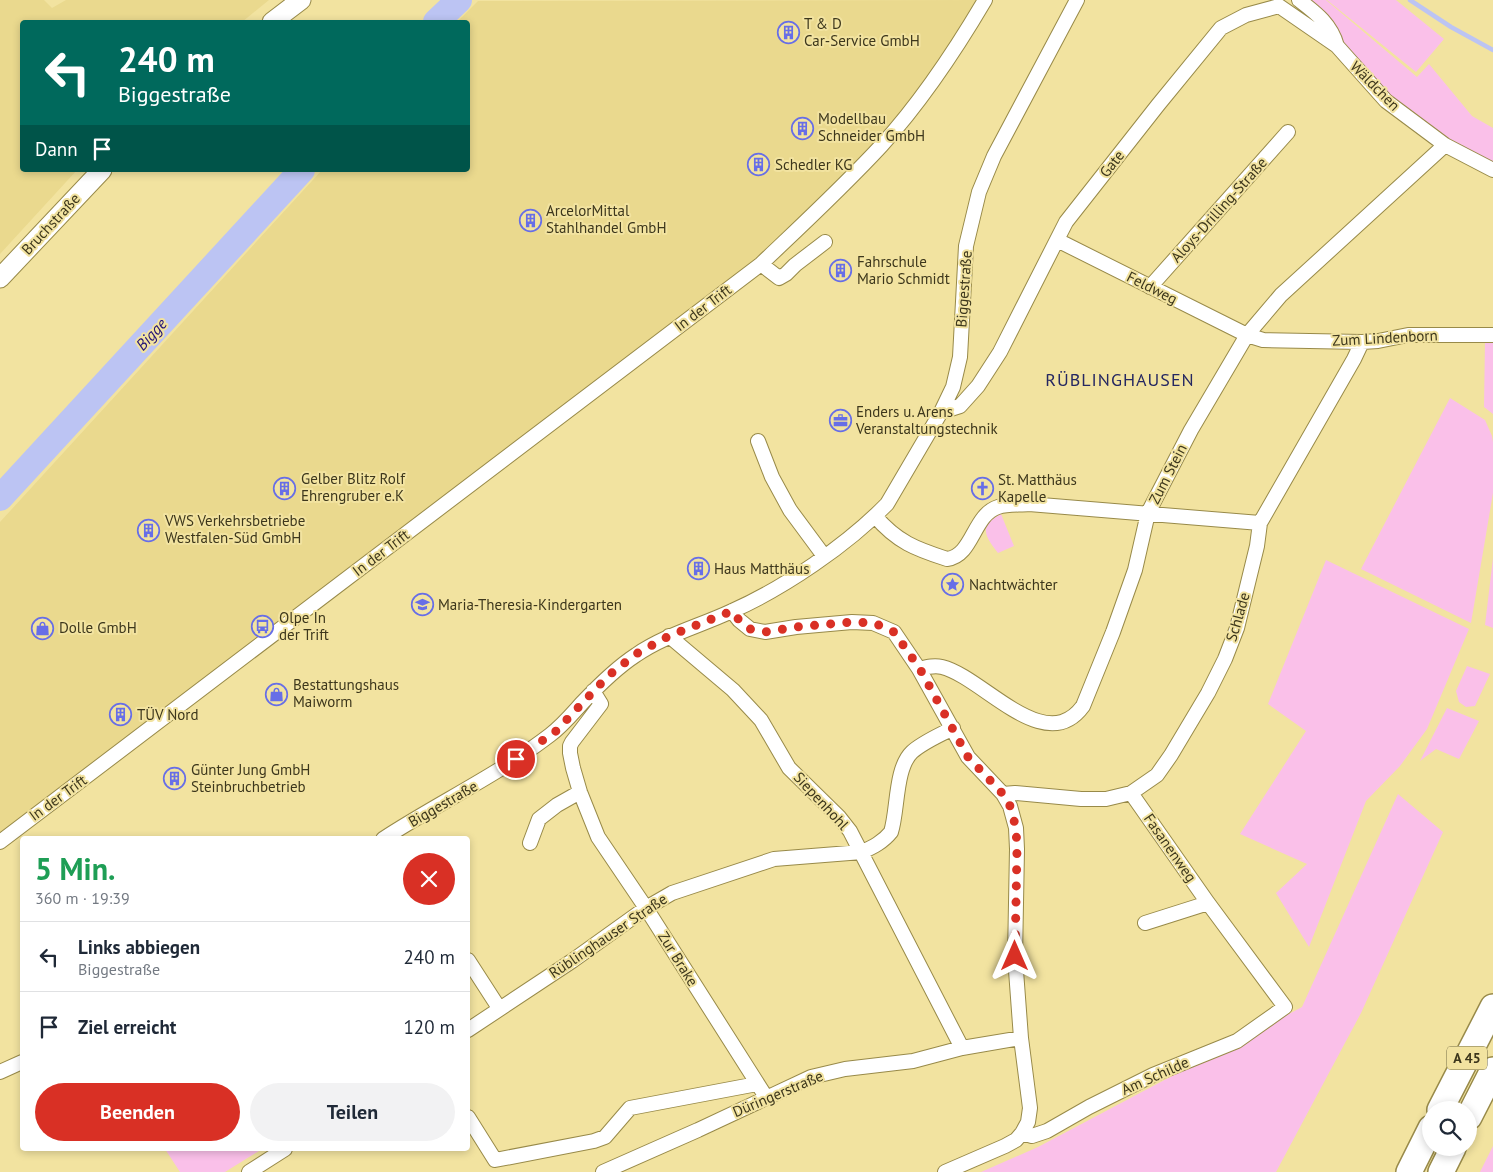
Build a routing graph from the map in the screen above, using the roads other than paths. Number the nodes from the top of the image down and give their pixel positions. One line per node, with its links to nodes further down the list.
1 (301, 0): 5 (main road)
2 (985, 0): 13 (street, In der Trift)
3 (1077, 0): 19 (street, Biggestraße)
4 (1300, 0): 6 (street, Wäldchen)
5 (275, 20)
6 (1337, 46): 8 (street, Wäldchen); 11 (street, Gate)
7 (1288, 132): 15 (street, Aloys-Drilling-Straße)
8 (1445, 145): 9 (street, Wäldchen); 17 (street, Zum Stein)
9 (1493, 170)
10 (100, 172): 14 (main road, Bruchstraße)
11 (1057, 240): 15 (street, Feldweg); 19 (street, Gate)
12 (825, 242): 13 (street)
13 (761, 264): 34 (street, In der Trift)
14 (0, 278)
15 (1150, 287): 17 (street, Feldweg)
16 (1493, 334): 18 (street, Zum Lindenborn)
17 (1247, 336): 18 (street, Zum Lindenborn); 21 (street, Zum Stein)
18 (1362, 342): 23 (street, Schlade)
19 (942, 412): 22 (street, Biggestraße)
20 (758, 441): 24 (street)
21 (1148, 513): 22 (street); 23 (street); 27 (street, Zum Stein)
22 (875, 516): 24 (street, Biggestraße)
23 (1260, 523): 31 (street, Schlade)
24 (824, 556): 25 (street, Biggestraße)
25 (732, 611): 26 (street, Biggestraße); 27 (street)
26 (669, 636): 28 (street, Biggestraße); 36 (street, Siepenhohl)
27 (920, 669): 29 (street)
28 (593, 691): 30 (street, Zur Brake); 33 (street, Biggestraße)
29 (953, 728): 32 (street); 36 (street, Rüblinghauser Straße)
30 (580, 792): 35 (street); 38 (street, Zur Brake)
31 (1131, 793): 32 (street, Schlade); 37 (street, Fasanenweg)
32 (1003, 794): 45 (street)
33 (388, 836)
34 (0, 842)
35 (530, 843)
36 (862, 852): 38 (street, Rüblinghauser Straße); 46 (street, Siepenhohl)
37 (1208, 903): 39 (street); 41 (street, Fasanenweg)
38 (646, 908): 43 (street, Rüblinghauser Straße); 50 (street, Zur Brake)
39 (1145, 923)
40 (470, 963): 43 (street)
41 (1284, 1007): 55 (street, Am Schilde)
42 (1493, 1007): 52 (highway, A 45)
43 (499, 1008): 44 (street, Rüblinghauser Straße)
44 (470, 1029)
45 (1021, 1038): 46 (street, Düringerstraße); 55 (street)
46 (962, 1048): 51 (street, Düringerstraße)
47 (20, 1063): 49 (street)
48 (1493, 1070): 53 (highway, A 45)
49 (0, 1072)
50 (757, 1084): 51 (street, Zur Brake); 54 (street, Düringerstraße)
51 (766, 1097): 60 (street, Düringerstraße)
52 (1445, 1101)
53 (1477, 1101)
54 (470, 1120)
55 (1022, 1133): 61 (street)
56 (1422, 1146): 62 (highway)
57 (282, 1151): 59 (street)
58 (1449, 1156): 63 (highway)
59 (248, 1172)
60 (603, 1172)
61 (945, 1172)
62 (1409, 1172)
63 (1441, 1172)

